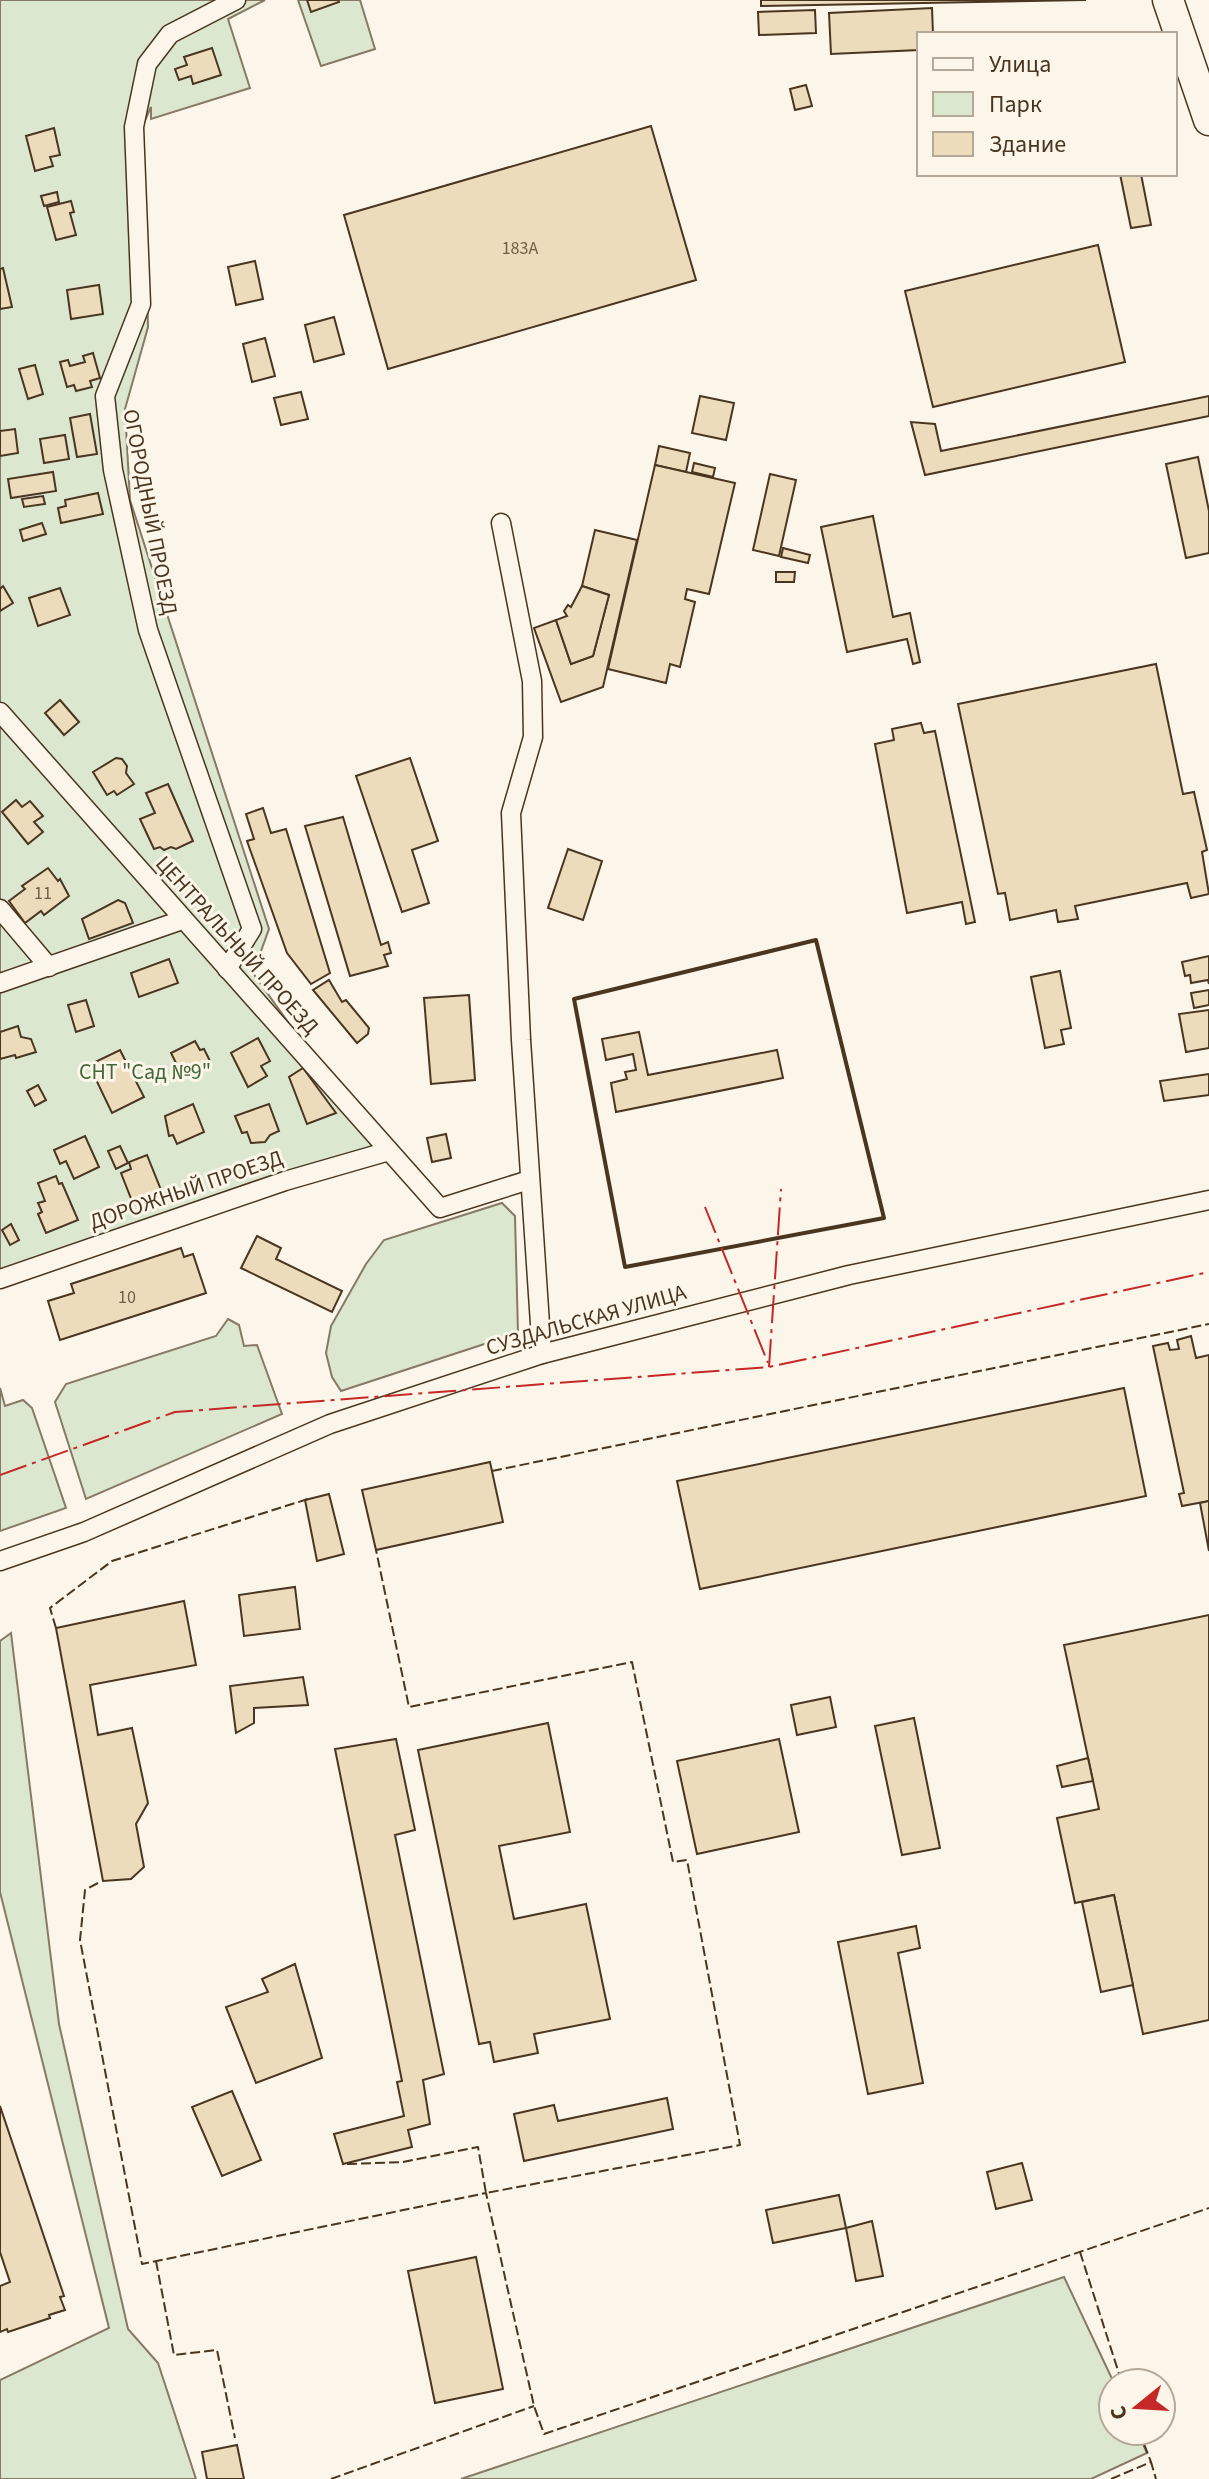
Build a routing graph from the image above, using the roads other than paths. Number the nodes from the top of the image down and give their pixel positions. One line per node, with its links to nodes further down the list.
1 (236, 0): 9 (street, ОГОРОДНЫЙ ПРОЕЗД)
2 (1168, 0): 3 (main road)
3 (1209, 120)
4 (501, 523): 12 (street)
5 (0, 712): 7 (street, ЦЕНТРАЛЬНЫЙ ПРОЕЗД)
6 (0, 909): 8 (street)
7 (182, 920): 8 (street); 9 (street, ЦЕНТРАЛЬНЫЙ ПРОЕЗД)
8 (49, 967): 10 (street)
9 (227, 969): 11 (street, ЦЕНТРАЛЬНЫЙ ПРОЕЗД)
10 (0, 983)
11 (389, 1151): 12 (street, ЦЕНТРАЛЬНЫЙ ПРОЕЗД); 14 (street, ДОРОЖНЫЙ ПРОЕЗД)
12 (529, 1180): 15 (street)
13 (1209, 1200): 15 (street, СУЗДАЛЬСКАЯ УЛИЦА)
14 (0, 1279)
15 (542, 1354): 16 (street, СУЗДАЛЬСКАЯ УЛИЦА)
16 (0, 1561)

